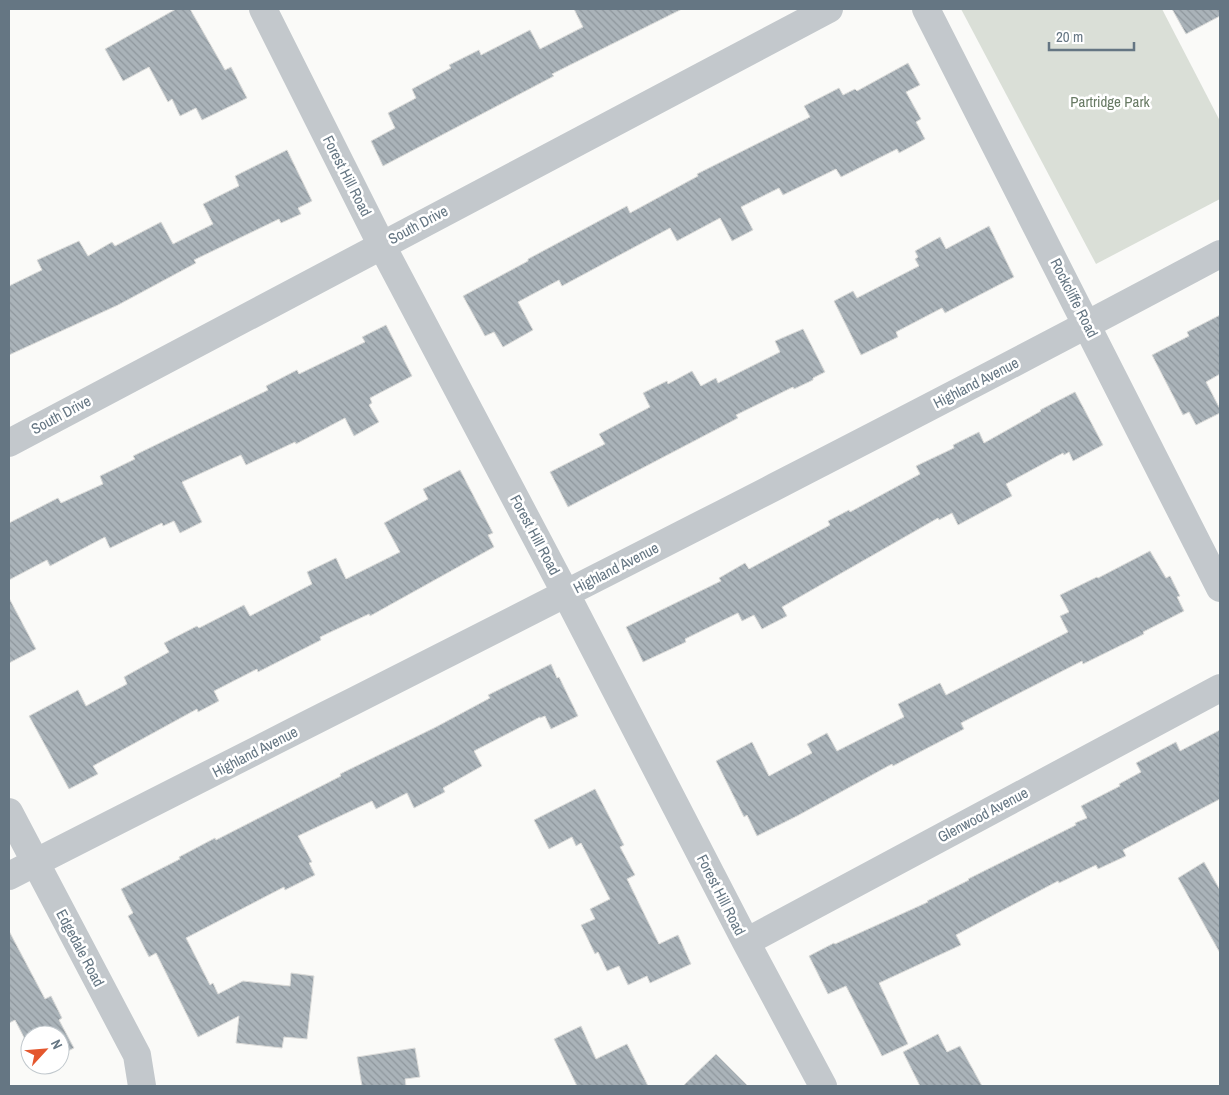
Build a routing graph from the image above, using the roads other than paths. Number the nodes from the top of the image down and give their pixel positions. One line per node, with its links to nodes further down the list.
1 (264, 9): 4 (street, Forest Hill Road)
2 (829, 9): 4 (street, South Drive)
3 (926, 9): 6 (street, Rockcliffe Road)
4 (381, 244): 7 (street, South Drive); 9 (street, Forest Hill Road)
5 (1220, 254): 6 (street, Highland Avenue)
6 (1088, 325): 8 (street, Rockcliffe Road); 9 (street, Highland Avenue)
7 (9, 443)
8 (1220, 588)
9 (566, 594): 12 (street, Highland Avenue); 14 (street, Forest Hill Road)
10 (1220, 688): 14 (street, Glenwood Avenue)
11 (9, 812): 12 (street, Edgedale Road)
12 (35, 863): 13 (street, Highland Avenue); 15 (street, Edgedale Road)
13 (9, 876)
14 (746, 942): 16 (street, Forest Hill Road)
15 (142, 1086)
16 (823, 1086)

